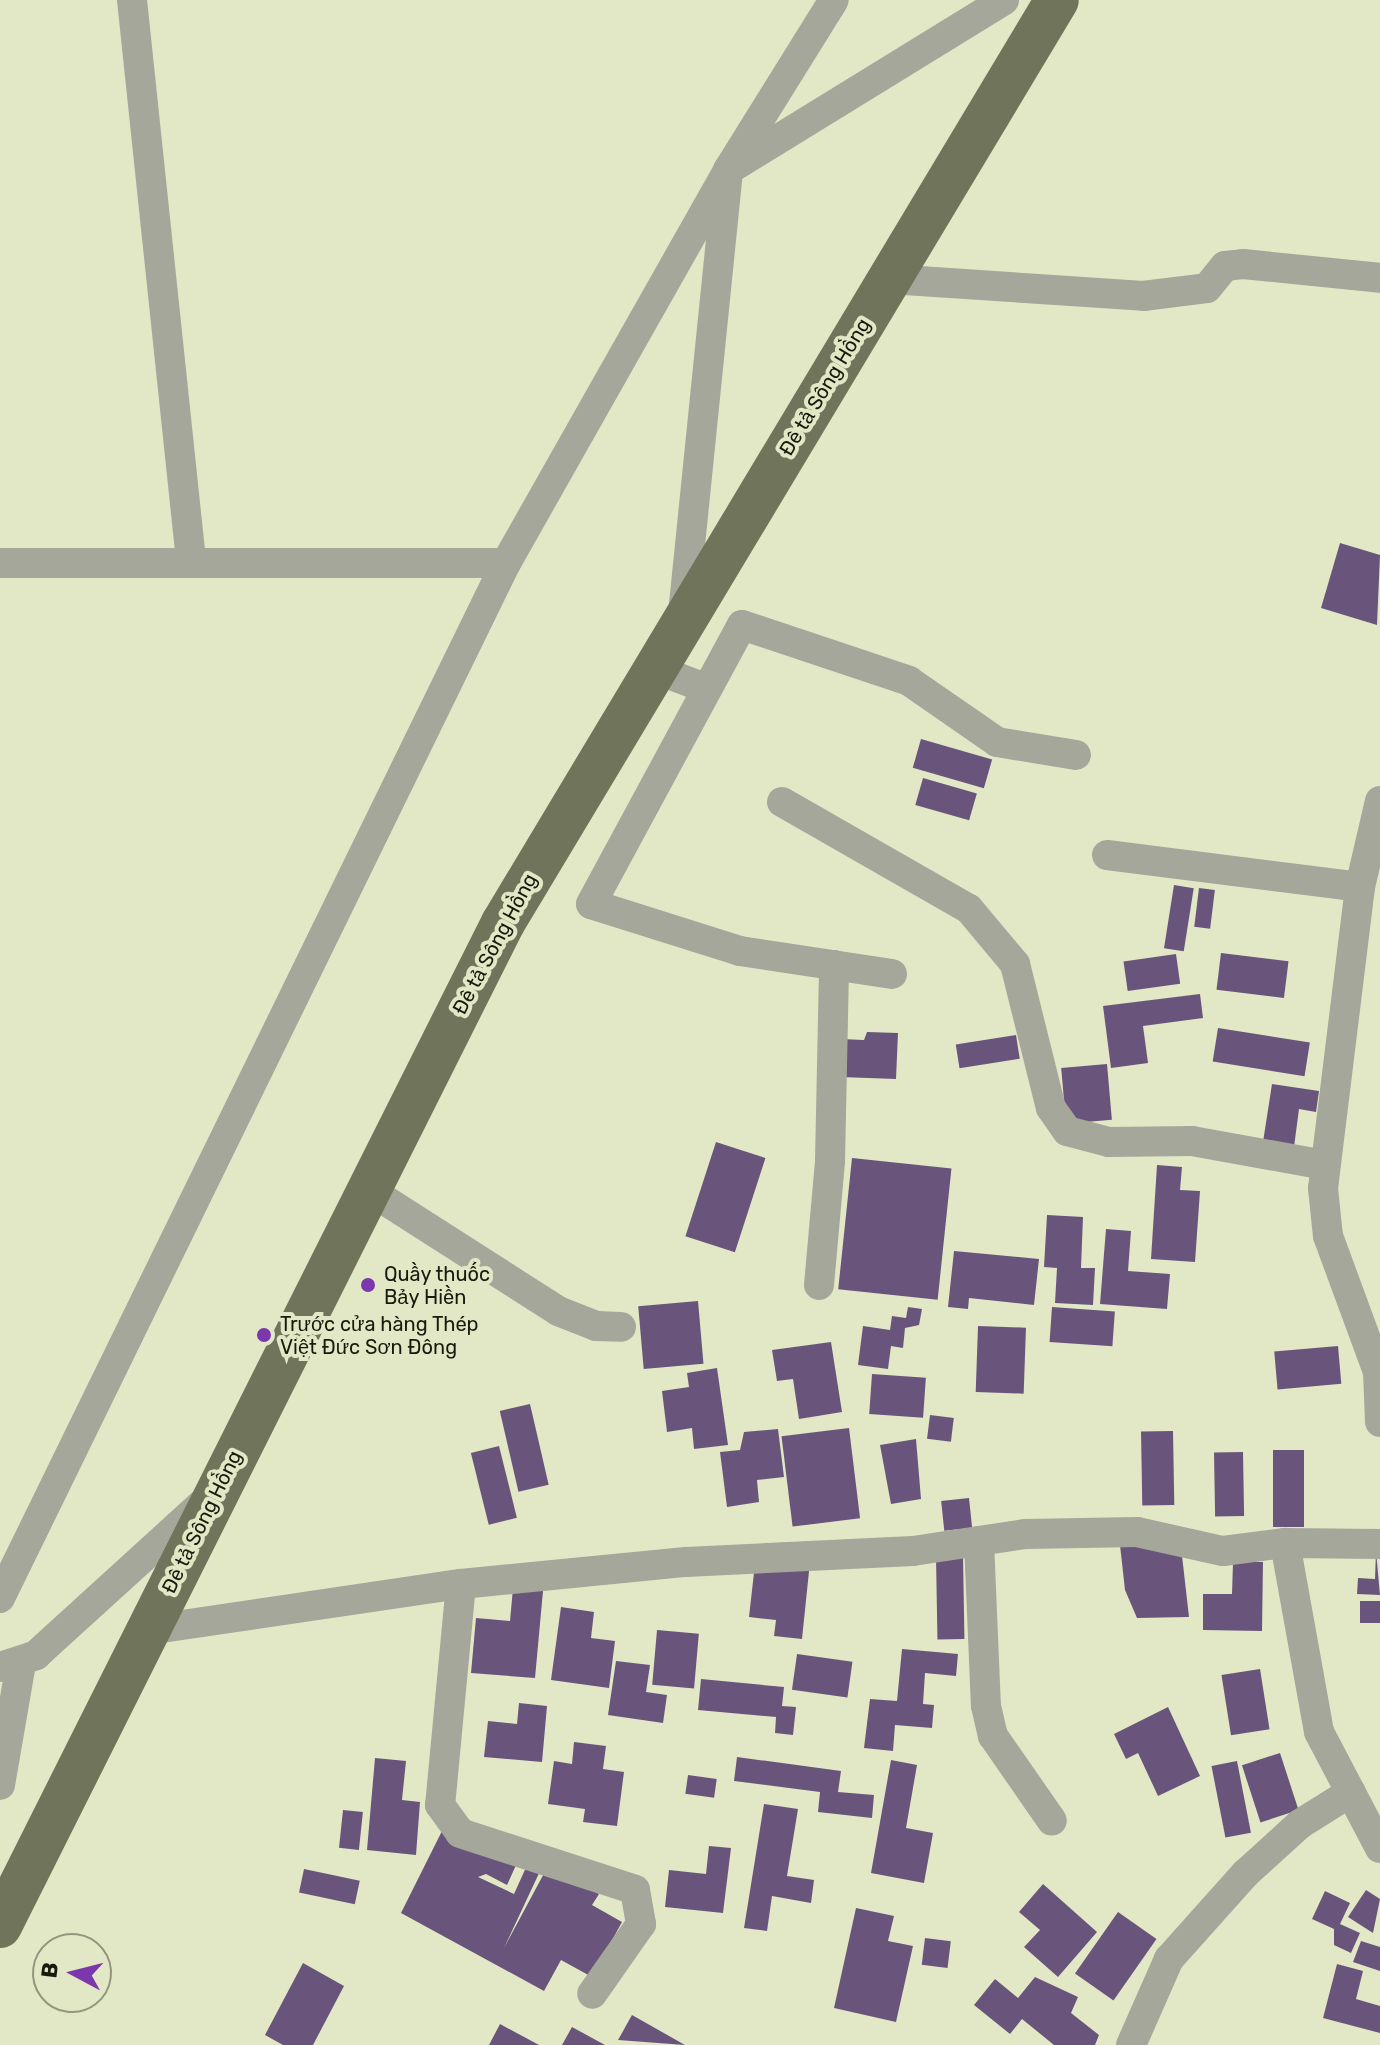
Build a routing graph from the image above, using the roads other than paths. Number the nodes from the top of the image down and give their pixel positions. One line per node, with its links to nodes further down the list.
1 (132, 0): 8 (street)
2 (834, 0): 5 (street)
3 (1004, 0): 5 (street)
4 (1057, 0): 7 (main road, Đê tả Sông Hồng)
5 (728, 170): 10 (street); 11 (street)
6 (1380, 278): 7 (street)
7 (889, 279): 11 (main road, Đê tả Sông Hồng)
8 (191, 560): 9 (street); 10 (street)
9 (0, 563)
10 (506, 563): 31 (street)
11 (682, 627): 12 (main road, Đê tả Sông Hồng)
12 (655, 669): 13 (street); 22 (main road, Đê tả Sông Hồng)
13 (705, 688): 14 (street); 19 (street)
14 (1076, 755)
15 (1380, 801): 18 (street)
16 (782, 802): 21 (street)
17 (1107, 855): 18 (street)
18 (1360, 887): 21 (street)
19 (834, 965): 20 (street); 23 (street)
20 (892, 974)
21 (1325, 1165): 25 (street)
22 (369, 1190): 24 (street); 26 (main road, Đê tả Sông Hồng)
23 (819, 1285)
24 (621, 1327)
25 (1380, 1422)
26 (217, 1491): 32 (main road, Đê tả Sông Hồng); 33 (street)
27 (979, 1541): 28 (street); 30 (street); 36 (street)
28 (1285, 1543): 29 (street); 35 (street)
29 (1380, 1544)
30 (461, 1584): 32 (street); 39 (street)
31 (0, 1598)
32 (148, 1630): 38 (main road, Đê tả Sông Hồng)
33 (10, 1666): 34 (street)
34 (0, 1785)
35 (1351, 1792): 37 (street); 40 (street)
36 (1052, 1821)
37 (1380, 1848)
38 (0, 1926)
39 (592, 1994)
40 (1131, 2045)

